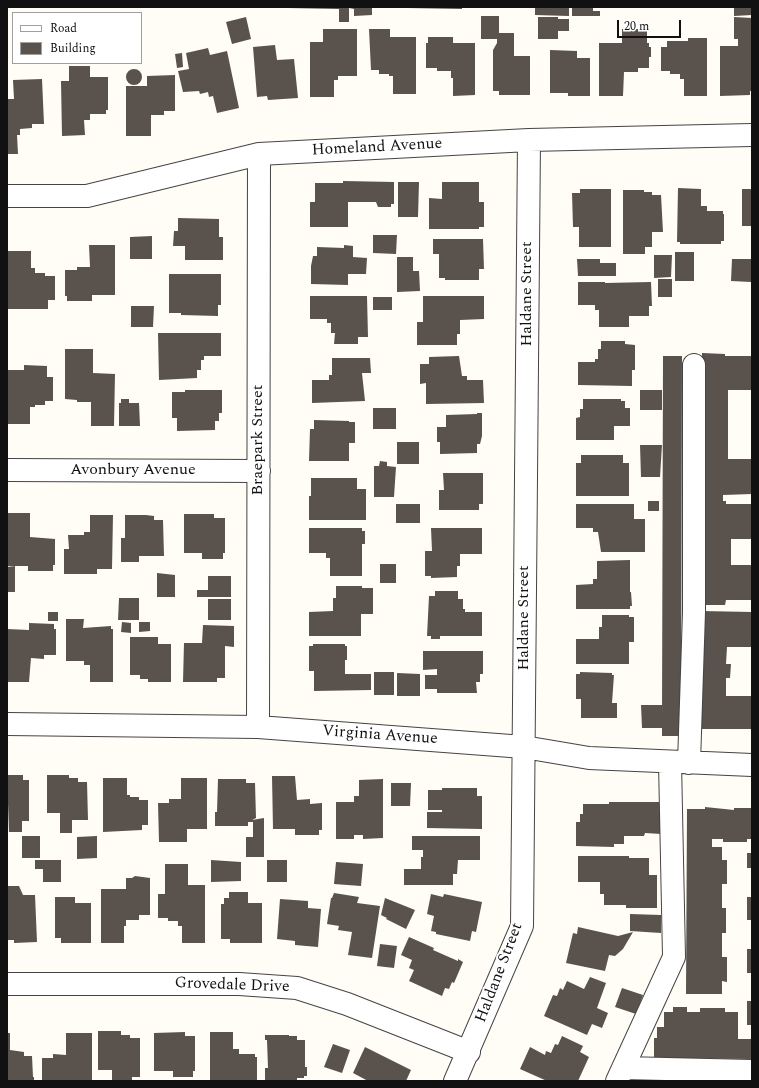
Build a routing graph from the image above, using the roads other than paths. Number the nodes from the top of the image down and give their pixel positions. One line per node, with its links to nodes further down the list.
1 (752, 135): 2 (street, Homeland Avenue)
2 (529, 140): 3 (street, Homeland Avenue); 10 (street, Haldane Street)
3 (259, 154): 4 (street, Homeland Avenue); 7 (street, Braepark Street)
4 (7, 196)
5 (694, 365): 11 (street)
6 (7, 470): 7 (street, Avonbury Avenue)
7 (259, 471): 9 (street, Braepark Street)
8 (7, 724): 9 (street, Virginia Avenue)
9 (258, 727): 10 (street, Virginia Avenue)
10 (524, 747): 11 (street, Virginia Avenue); 14 (street, Haldane Street)
11 (680, 762): 12 (street, Virginia Avenue); 16 (street)
12 (752, 765)
13 (7, 984): 14 (street, Grovedale Drive)
14 (468, 1052): 17 (street, Haldane Street)
15 (752, 1071): 16 (street)
16 (620, 1075)
17 (455, 1081)

